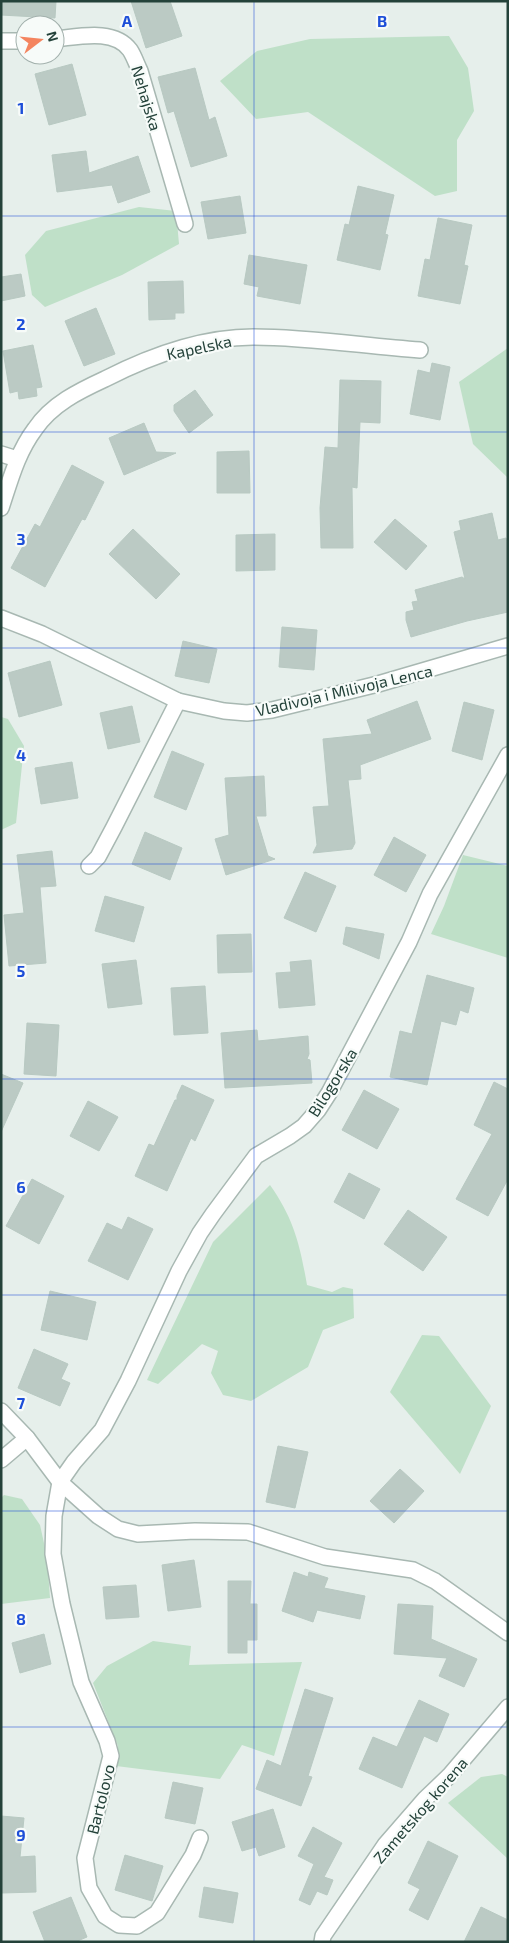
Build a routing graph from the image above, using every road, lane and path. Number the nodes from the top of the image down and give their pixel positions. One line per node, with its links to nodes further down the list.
1 (65, 38): 4 (street, Nehajska)
2 (1, 41): 3 (street)
3 (15, 41)
4 (185, 224)
5 (420, 350): 7 (street, Kapelska)
6 (1, 454): 7 (street)
7 (17, 458): 8 (street, Kapelska)
8 (1, 508)
9 (1, 618): 11 (street, Vladivoja i Milivoja Lenca)
10 (508, 646): 11 (street, Vladivoja i Milivoja Lenca)
11 (178, 701): 13 (street)
12 (508, 755): 17 (street, Bilogorska)
13 (89, 866)
14 (1, 1411): 15 (street)
15 (27, 1438): 16 (street); 17 (street)
16 (1, 1460)
17 (60, 1482): 18 (street); 20 (street, Bartolovo)
18 (508, 1633)
19 (508, 1707): 21 (street, Zametskog korena)
20 (200, 1838)
21 (322, 1942)

